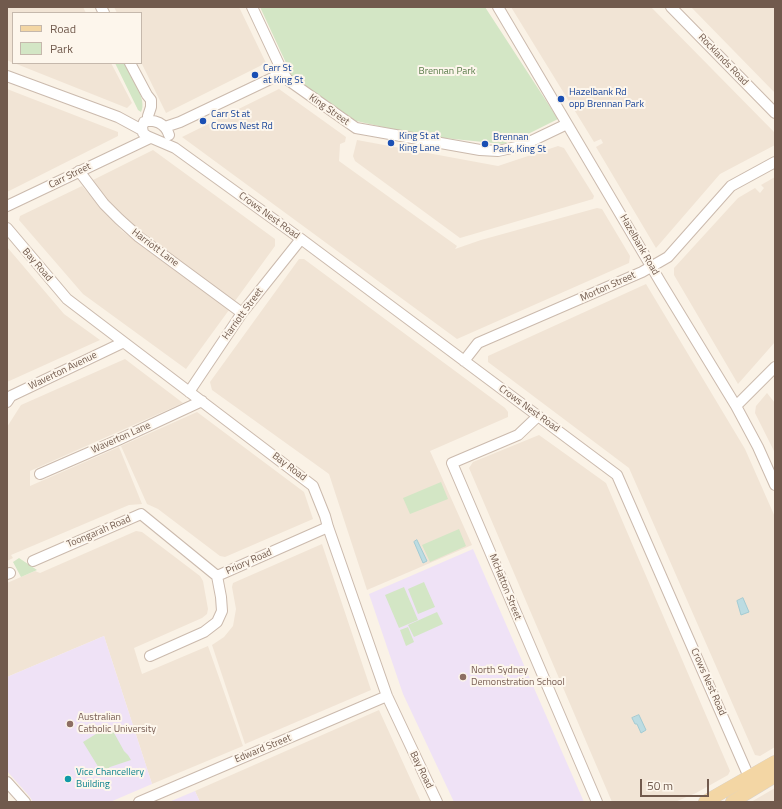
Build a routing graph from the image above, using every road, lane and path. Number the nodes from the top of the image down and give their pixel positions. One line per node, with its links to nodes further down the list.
1 (252, 7): 5 (street, King Street)
2 (498, 7): 8 (street, Hazelbank Road)
3 (671, 7): 7 (street, Rocklands Road)
4 (131, 64): 9 (street)
5 (283, 73): 8 (street, King Street); 9 (street)
6 (7, 76): 9 (street, Crows Nest Road)
7 (775, 113)
8 (568, 124): 15 (street, Hazelbank Road)
9 (153, 131): 11 (street, Carr Street); 14 (street, Crows Nest Road)
10 (775, 162): 15 (street, Morton Street)
11 (79, 171): 12 (street, Carr Street); 16 (street, Harriott Lane)
12 (7, 206)
13 (7, 228): 17 (street, Bay Road)
14 (301, 239): 16 (street, Harriott Street); 18 (street, Crows Nest Road)
15 (652, 266): 18 (street, Morton Street); 23 (street, Hazelbank Road)
16 (242, 313): 20 (street, Harriott Street)
17 (122, 343): 20 (street, Bay Road); 22 (street, Waverton Avenue)
18 (464, 361): 24 (street, Crows Nest Road)
19 (775, 367): 23 (street)
20 (189, 392): 21 (street, Bay Road)
21 (202, 401): 25 (street, Waverton Lane); 27 (street, Bay Road)
22 (7, 402)
23 (736, 406): 26 (street, Hazelbank Road)
24 (538, 416): 34 (street, Crows Nest Road); 39 (street, McHatton Street)
25 (40, 474)
26 (775, 485)
27 (328, 527): 29 (street, Priory Road); 31 (street, Bay Road)
28 (33, 561): 29 (street, Toongarah Road)
29 (217, 576): 30 (street, Priory Road)
30 (150, 656)
31 (387, 696): 36 (street, Edward Street); 38 (street, Bay Road)
32 (775, 762): 34 (main road)
33 (775, 776): 41 (main road)
34 (750, 777): 40 (main road)
35 (7, 782): 37 (street)
36 (144, 801)
37 (25, 802)
38 (437, 802)
39 (597, 802)
40 (705, 802)
41 (732, 802)

